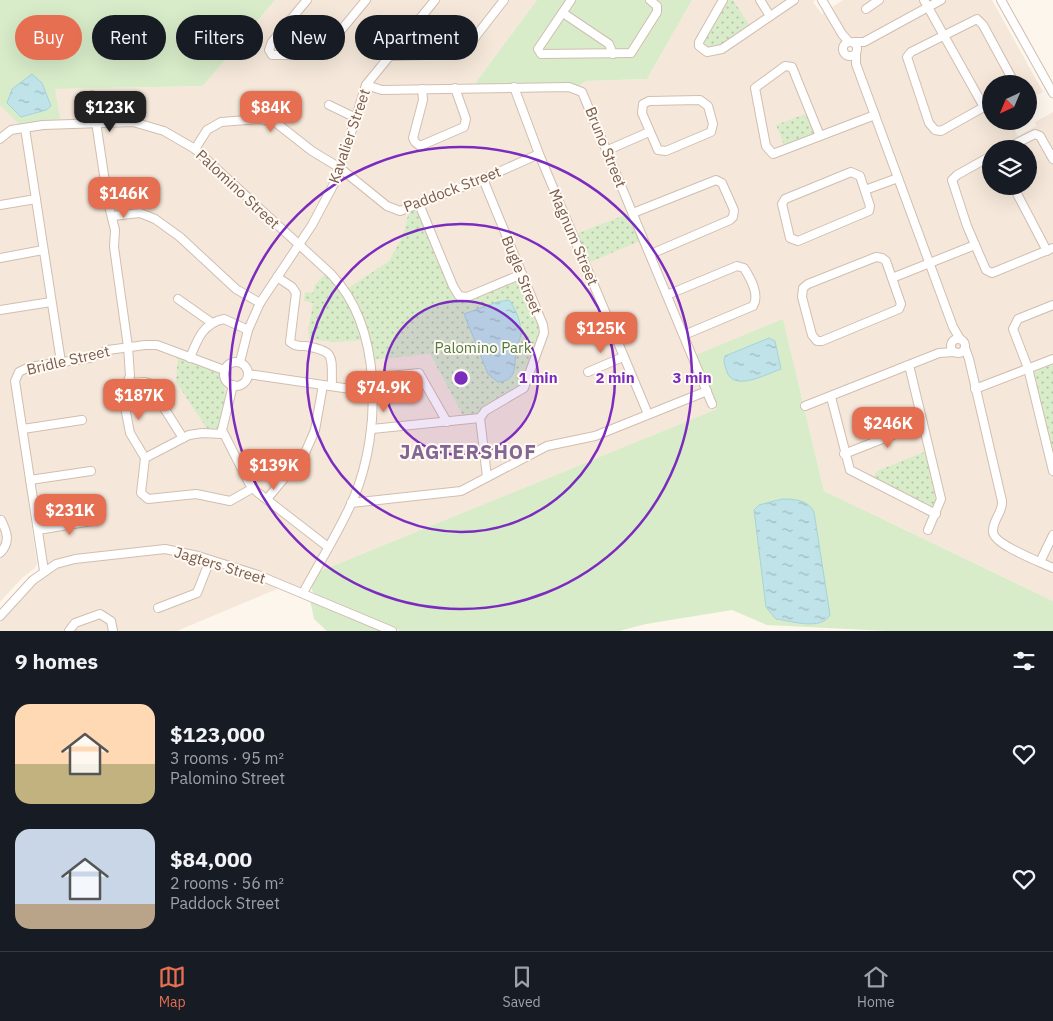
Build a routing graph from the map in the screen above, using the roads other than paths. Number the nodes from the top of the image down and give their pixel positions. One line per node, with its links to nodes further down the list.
1 (307, 0): 2 (street)
2 (366, 0)
3 (436, 0): 18 (street, Kavalier Street)
4 (504, 0): 21 (street)
5 (571, 0): 17 (street)
6 (650, 0): 24 (street)
7 (723, 0): 19 (street)
8 (760, 0): 19 (street)
9 (794, 0): 19 (street)
10 (822, 0): 23 (street)
11 (879, 0): 16 (street)
12 (942, 0): 15 (street)
13 (1001, 0): 20 (street)
14 (1007, 0): 20 (street)
15 (926, 3): 22 (street); 23 (street)
16 (866, 9)
17 (563, 13): 24 (street); 24 (street)
18 (424, 15)
19 (770, 16)
20 (1017, 27): 31 (street)
21 (478, 33)
22 (944, 35): 26 (street); 33 (street); 35 (street)
23 (851, 48): 36 (street)
24 (613, 54)
25 (386, 60): 27 (street, Kavalier Street)
26 (1010, 75)
27 (366, 85): 30 (street, Bruno Street); 37 (street, Kavalier Street)
28 (514, 87): 29 (street, Bruno Street); 45 (street, Bruno Street); 46 (street, Magnum Street)
29 (455, 88): 30 (street, Bruno Street); 30 (street)
30 (422, 89)
31 (1053, 93)
32 (92, 95): 38 (street)
33 (982, 95)
34 (329, 106): 37 (street)
35 (982, 108)
36 (875, 116): 41 (street); 50 (street)
37 (356, 118): 49 (street, Kavalier Street)
38 (96, 123): 39 (street, Palomino Street); 44 (street, Palomino Street); 58 (street)
39 (25, 128): 42 (street, Palomino Street); 54 (street)
40 (649, 132): 40 (street); 45 (street)
41 (820, 136): 41 (street)
42 (0, 139)
43 (1023, 140): 47 (street)
44 (195, 149): 49 (street, Paddock Street); 59 (street, Palomino Street)
45 (608, 150): 57 (street, Bruno Street)
46 (539, 154): 51 (street, Paddock Street); 80 (street, Magnum Street)
47 (1053, 159)
48 (982, 161): 60 (street)
49 (340, 168): 55 (street, Paddock Street); 59 (street, Kavalier Street)
50 (898, 178): 52 (street); 65 (street)
51 (483, 179): 55 (street, Paddock Street); 66 (street, Bugle Street)
52 (865, 190): 52 (street)
53 (1018, 195): 62 (street)
54 (36, 199): 56 (street); 61 (street)
55 (419, 204): 66 (street)
56 (0, 205)
57 (633, 213): 63 (street, Bruno Street); 63 (street)
58 (112, 216): 72 (street); 79 (street)
59 (299, 245): 67 (street, Kavalier Street); 90 (street, Palomino Street)
60 (975, 245): 62 (street); 65 (street)
61 (43, 250): 64 (street); 71 (street)
62 (1050, 250)
63 (650, 254): 69 (street, Bruno Street)
64 (0, 258)
65 (929, 262): 68 (street); 78 (street)
66 (522, 274): 102 (street, Bugle Street)
67 (277, 277): 72 (street, Kavalier Street); 94 (street)
68 (892, 278): 68 (street)
69 (667, 294): 77 (street, Bruno Street); 77 (street)
70 (178, 299): 75 (street)
71 (51, 302): 74 (street); 83 (street)
72 (260, 303): 76 (street, Kavalier Street)
73 (1053, 305): 86 (street)
74 (0, 310)
75 (212, 324): 76 (street); 81 (street)
76 (248, 330): 84 (street, Kavalier Street)
77 (684, 336): 96 (street, Bruno Street)
78 (957, 346): 85 (street); 95 (street)
79 (128, 347): 81 (street, Bridle Street); 83 (street, Bridle Street); 91 (street)
80 (623, 357): 88 (street); 101 (street, Magnum Street)
81 (190, 358): 87 (street, Bridle Street)
82 (1053, 358): 86 (street)
83 (61, 362): 106 (street, Bridle Street)
84 (240, 362): 87 (street); 89 (street)
85 (909, 365): 98 (street); 105 (street)
86 (1028, 368): 95 (street); 113 (street)
87 (224, 370): 92 (street)
88 (588, 372)
89 (248, 374): 92 (street); 93 (street)
90 (371, 378): 97 (street, Palomino Street); 104 (street)
91 (127, 383): 109 (street); 111 (street)
92 (233, 385): 108 (street)
93 (323, 385): 94 (street); 117 (street)
94 (332, 386): 97 (street)
95 (975, 389): 128 (street)
96 (707, 391): 99 (street, Bruno Street); 101 (street)
97 (371, 392): 107 (street, Palomino Street)
98 (831, 396): 100 (street); 110 (street)
99 (712, 404)
100 (806, 406)
101 (648, 414): 114 (street)
102 (480, 418): 104 (street); 114 (street)
103 (82, 420): 106 (street)
104 (447, 422): 107 (street)
105 (923, 423): 110 (street); 119 (street)
106 (23, 429): 115 (street, Bridle Street)
107 (372, 429): 118 (street, Palomino Street)
108 (223, 434): 109 (street); 116 (street)
109 (183, 438): 111 (street)
110 (844, 454): 119 (street)
111 (145, 458): 116 (street)
112 (91, 471): 115 (street)
113 (1053, 471)
114 (487, 477): 118 (street)
115 (30, 480): 122 (street, Bridle Street)
116 (253, 488): 117 (street)
117 (266, 499): 125 (street)
118 (351, 503): 125 (street, Palomino Street)
119 (936, 514): 123 (street)
120 (1, 520): 126 (street)
121 (98, 520): 122 (street)
122 (38, 530): 130 (street, Bridle Street)
123 (928, 530)
124 (1053, 535): 128 (street)
125 (328, 547): 131 (street, Palomino Street)
126 (0, 553)
127 (210, 560): 130 (street, Jagters Street); 131 (street, Jagters Street); 132 (street)
128 (1040, 562): 129 (street)
129 (1053, 568)
130 (44, 571): 133 (street, Jagters Street)
131 (303, 594): 136 (street, Jagters Street)
132 (158, 608)
133 (0, 616)
134 (69, 631): 135 (street)
135 (113, 631)
136 (392, 631)

